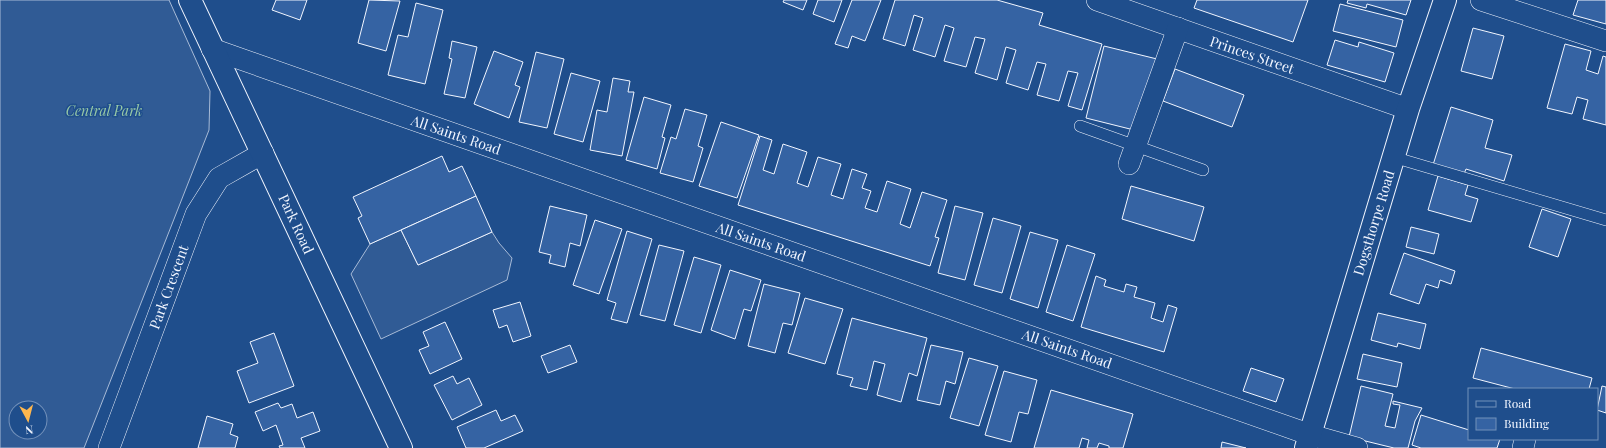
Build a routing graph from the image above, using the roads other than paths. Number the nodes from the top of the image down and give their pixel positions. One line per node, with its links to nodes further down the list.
1 (190, 0): 7 (street, Park Road)
2 (1097, 0): 5 (street, Princes Street)
3 (1445, 0): 8 (street, Dogsthorpe Road)
4 (1481, 0): 6 (street)
5 (1178, 28): 8 (street, Princes Street); 11 (street)
6 (1606, 41)
7 (212, 49): 10 (street, Park Road); 15 (street, All Saints Road)
8 (1408, 109): 12 (street, Dogsthorpe Road)
9 (1080, 126): 11 (lane)
10 (263, 153): 16 (street, Park Crescent); 17 (street, Park Road)
11 (1132, 155): 13 (lane)
12 (1393, 157): 14 (lane); 15 (street, Dogsthorpe Road)
13 (1203, 170)
14 (1606, 220)
15 (1308, 442): 18 (street, All Saints Road)
16 (110, 448)
17 (401, 448)
18 (1357, 448)

